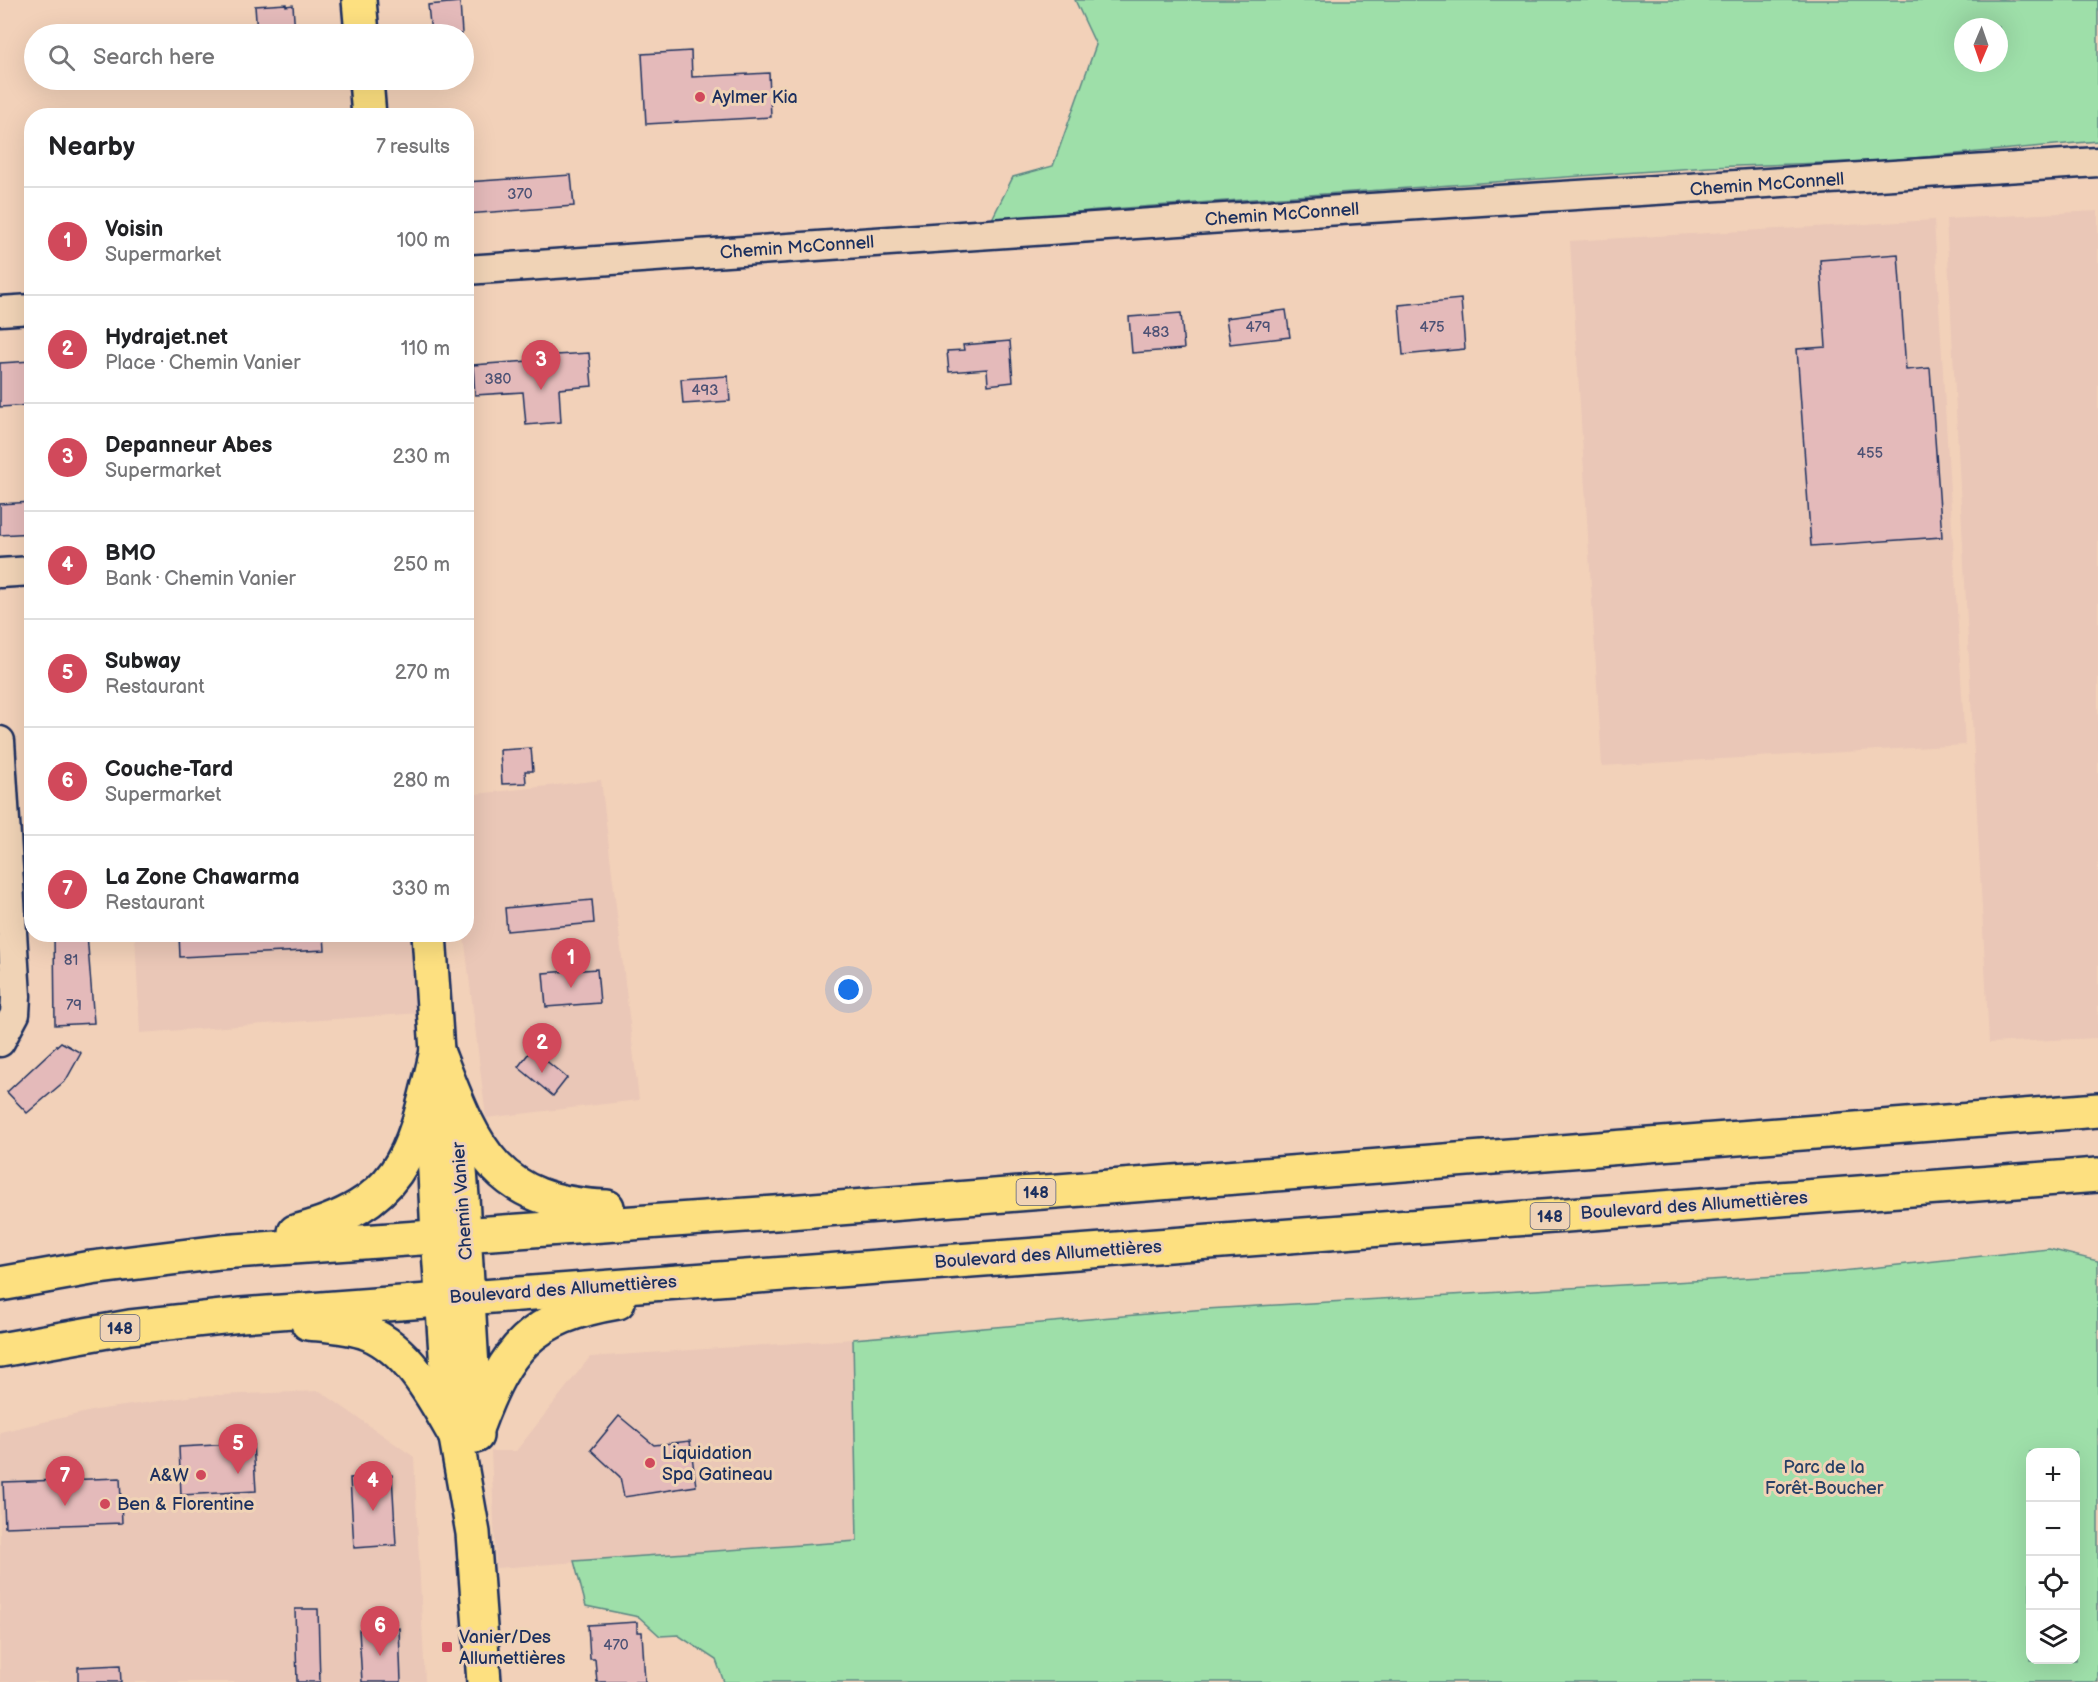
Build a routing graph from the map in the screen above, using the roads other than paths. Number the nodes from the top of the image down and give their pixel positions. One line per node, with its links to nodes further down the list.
1 (359, 0): 2 (main road)
2 (361, 24)
3 (367, 90): 4 (main road)
4 (368, 108)
5 (2098, 162): 6 (street, Chemin McConnell)
6 (474, 269)
7 (24, 310): 8 (street)
8 (0, 311)
9 (24, 572): 10 (street)
10 (0, 573)
11 (0, 741): 13 (street)
12 (430, 942): 14 (main road, Chemin Vanier)
13 (0, 1042)
14 (437, 1051): 17 (main road); 18 (main road, Chemin Vanier); 19 (main road)
15 (2098, 1110): 17 (main road, 148)
16 (2098, 1175): 20 (main road, Boulevard des Allumettières / 148)
17 (775, 1213): 18 (main road, 148)
18 (451, 1234): 19 (main road, 148); 22 (main road, Chemin Vanier)
19 (220, 1252): 21 (main road, 148)
20 (772, 1274): 22 (main road, Boulevard des Allumettières / 148); 25 (main road)
21 (0, 1284)
22 (456, 1297): 23 (main road, Boulevard des Allumettières / 148); 25 (main road, Chemin Vanier)
23 (241, 1315): 24 (main road, Boulevard des Allumettières / 148); 25 (main road)
24 (0, 1350)
25 (465, 1432): 26 (main road, Chemin Vanier)
26 (484, 1682)

